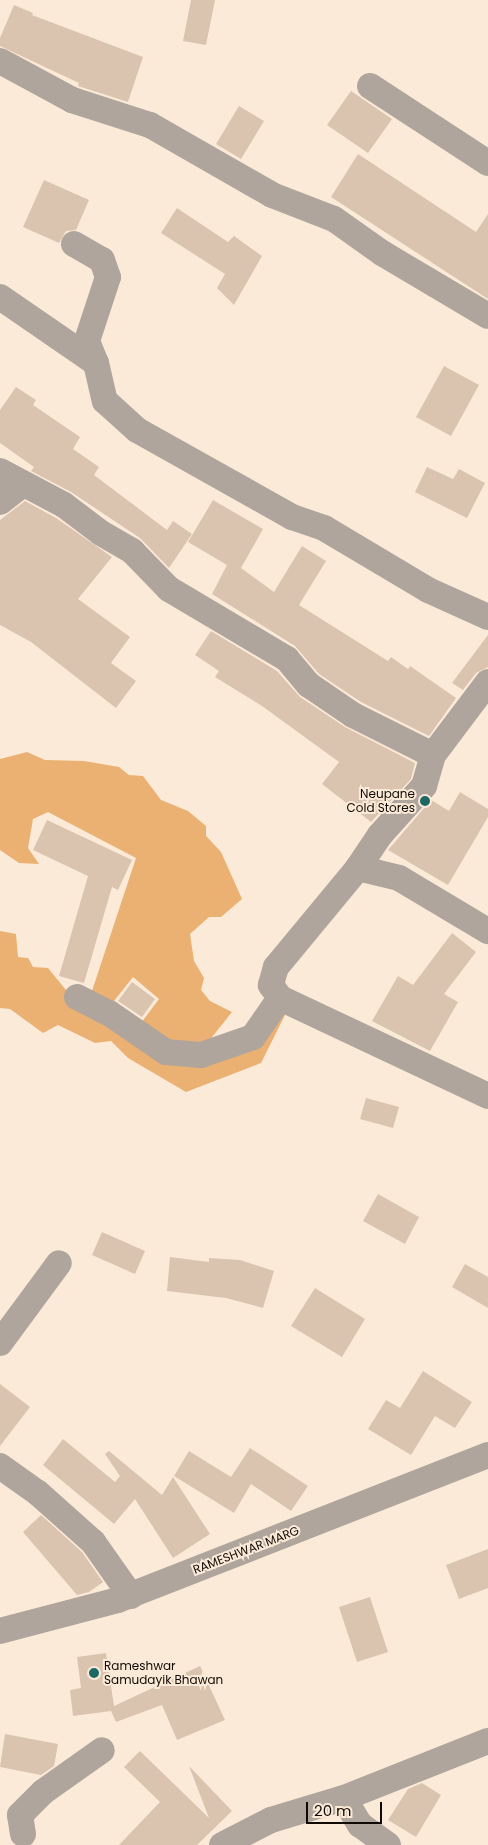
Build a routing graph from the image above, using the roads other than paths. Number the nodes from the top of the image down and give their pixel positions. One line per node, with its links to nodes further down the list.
1 (0, 61): 6 (street)
2 (370, 86): 3 (street)
3 (488, 163)
4 (74, 244): 7 (street)
5 (0, 297): 7 (street)
6 (488, 316)
7 (96, 363): 11 (street)
8 (0, 471): 9 (street)
9 (22, 485): 10 (street); 13 (street)
10 (0, 502)
11 (488, 617)
12 (488, 682): 13 (street)
13 (433, 756): 14 (street)
14 (358, 868): 15 (street); 17 (street)
15 (488, 931)
16 (77, 997): 17 (street)
17 (280, 998): 18 (street)
18 (488, 1096)
19 (58, 1263): 20 (street)
20 (0, 1344)
21 (488, 1455): 23 (street, RAMESHWAR MARG)
22 (0, 1466): 23 (street)
23 (131, 1596): 24 (street, RAMESHWAR MARG)
24 (0, 1631)
25 (488, 1740): 27 (street)
26 (102, 1750): 29 (street)
27 (344, 1798): 30 (street); 31 (street)
28 (0, 1823): 29 (street)
29 (28, 1840)
30 (222, 1845)
31 (388, 1845)

